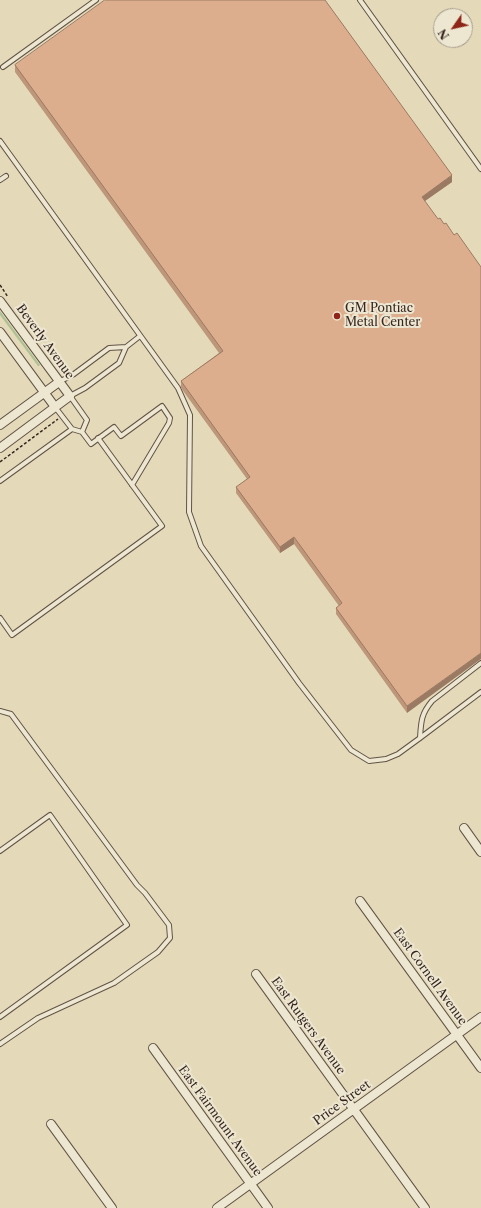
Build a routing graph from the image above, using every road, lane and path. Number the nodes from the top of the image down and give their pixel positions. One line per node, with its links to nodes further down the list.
1 (96, 0): 3 (lane)
2 (360, 0): 5 (lane)
3 (1, 67)
4 (0, 141): 10 (lane)
5 (481, 169)
6 (6, 176): 7 (lane)
7 (0, 180)
8 (0, 301): 12 (street, Beverly Avenue)
9 (0, 332): 13 (street)
10 (140, 336): 11 (lane); 29 (lane)
11 (126, 347): 12 (lane); 14 (lane)
12 (59, 382): 13 (street); 14 (street, Beverly Avenue)
13 (44, 392): 15 (street); 17 (street)
14 (70, 396): 15 (street); 19 (lane)
15 (55, 407): 16 (lane); 21 (street)
16 (62, 416): 18 (lane); 22 (path)
17 (0, 425)
18 (72, 429): 19 (lane); 23 (lane)
19 (82, 432): 20 (lane)
20 (98, 438): 24 (lane); 24 (lane)
21 (0, 448)
22 (0, 462)
23 (0, 481)
24 (132, 484): 25 (lane)
25 (0, 618)
26 (481, 663): 29 (lane)
27 (481, 692): 29 (lane)
28 (0, 711): 38 (lane)
29 (420, 738)
30 (464, 828): 32 (street)
31 (0, 851): 35 (lane)
32 (481, 852)
33 (360, 901): 37 (street, East Cornell Avenue)
34 (256, 974): 41 (street, East Rutgers Avenue)
35 (0, 1017)
36 (481, 1017): 37 (street, Price Street)
37 (457, 1035): 40 (street, East Cornell Avenue); 41 (street, Price Street)
38 (0, 1044)
39 (153, 1048): 43 (street, East Fairmount Avenue)
40 (481, 1068)
41 (354, 1109): 43 (street, Price Street); 47 (street, East Rutgers Avenue)
42 (51, 1124): 44 (street)
43 (251, 1184): 45 (street, Price Street); 46 (street, East Fairmount Avenue)
44 (112, 1208)
45 (217, 1208)
46 (268, 1208)
47 (425, 1208)

